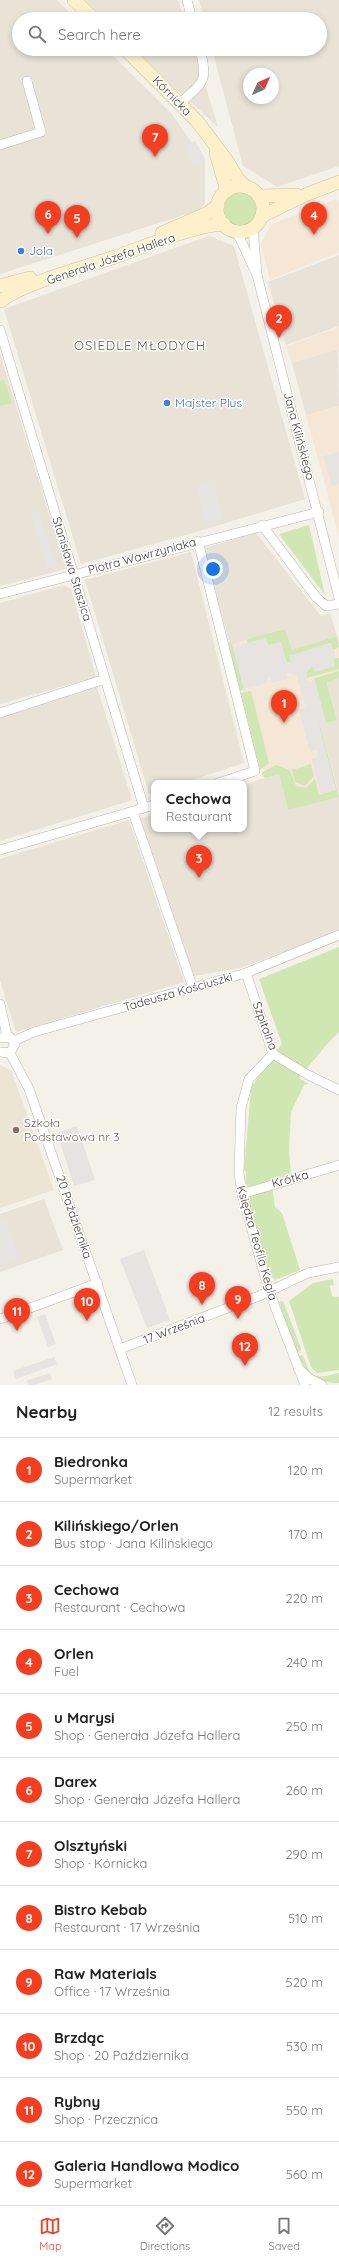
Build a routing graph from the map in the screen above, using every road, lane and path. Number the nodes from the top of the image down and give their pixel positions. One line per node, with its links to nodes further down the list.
1 (74, 0): 3 (street)
2 (187, 0): 4 (street)
3 (87, 12)
4 (190, 12)
5 (132, 56): 8 (street, Kórnicka)
6 (202, 56): 8 (street)
7 (27, 81): 9 (street)
8 (180, 103): 10 (street, Kórnicka)
9 (0, 145)
10 (214, 147): 12 (street, Kórnicka); 13 (street, Kórnicka)
11 (339, 182): 14 (street)
12 (246, 187): 13 (street); 15 (street)
13 (226, 191): 16 (street)
14 (305, 195): 15 (street); 17 (street)
15 (259, 196): 17 (street)
16 (218, 205): 18 (street); 22 (street, Generała Józefa Hallera)
17 (262, 216): 19 (street)
18 (224, 224): 20 (street); 23 (street, Generała Józefa Hallera)
19 (253, 228): 20 (street); 21 (street, Jana Kilińskiego)
20 (237, 232): 21 (street, Jana Kilińskiego)
21 (257, 275): 25 (street, Jana Kilińskiego)
22 (0, 286)
23 (0, 299)
24 (0, 330): 28 (street, Stanisława Staszica)
25 (318, 512): 26 (street, Piotra Wawrzyniaka); 30 (street, Jana Kilińskiego)
26 (262, 525): 27 (street, Piotra Wawrzyniaka); 31 (street)
27 (198, 541): 28 (street, Piotra Wawrzyniaka); 34 (street)
28 (75, 574): 29 (street, Piotra Wawrzyniaka); 32 (street, Stanisława Staszica)
29 (0, 594)
30 (339, 598)
31 (339, 604)
32 (105, 680): 33 (street); 36 (street, Stanisława Staszica)
33 (0, 713)
34 (227, 780)
35 (151, 805): 36 (street)
36 (144, 808): 37 (street)
37 (133, 812): 38 (street); 41 (street)
38 (0, 850)
39 (339, 935): 40 (street, Tadeusza Kościuszki)
40 (246, 973): 41 (street, Tadeusza Kościuszki); 46 (street, Szpitalna)
41 (193, 988): 43 (street, Tadeusza Kościuszki)
42 (0, 1004): 43 (street)
43 (7, 1038): 45 (street)
44 (0, 1052): 45 (street)
45 (10, 1052): 51 (street, 20 Października)
46 (273, 1054): 47 (street, Szpitalna); 49 (street, Księdza Teofila Kegla)
47 (339, 1088)
48 (339, 1165): 49 (street, Krótka)
49 (242, 1194): 52 (street, Księdza Teofila Kegla)
50 (339, 1267): 52 (street, 17 Września)
51 (98, 1283): 53 (street); 54 (street, 20 Października)
52 (270, 1291): 54 (street, 17 Września); 55 (street, Księdza Teofila Kegla)
53 (0, 1319)
54 (120, 1349): 56 (street, 20 Października)
55 (297, 1367): 57 (street, Księdza Teofila Kegla); 58 (street, Księdza Teofila Kegla)
56 (132, 1385)
57 (304, 1385)
58 (322, 1385)

